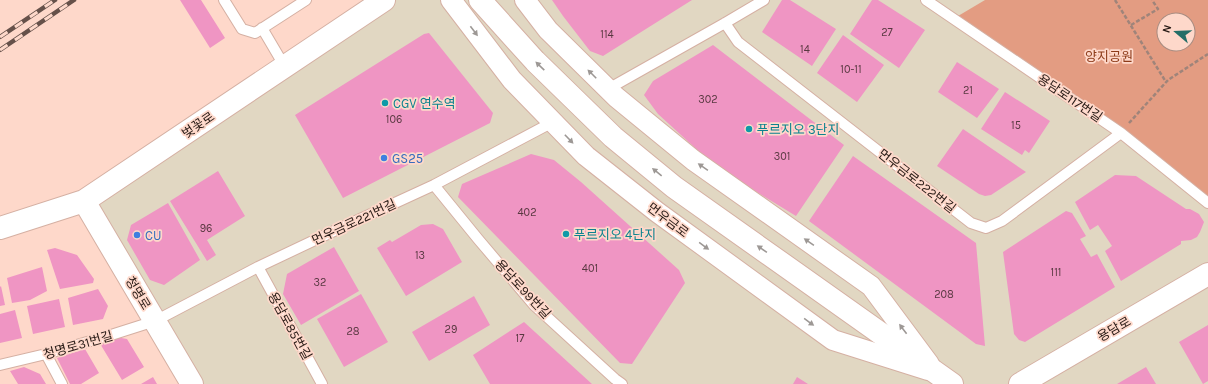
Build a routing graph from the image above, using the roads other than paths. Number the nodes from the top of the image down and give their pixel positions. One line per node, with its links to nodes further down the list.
1 (224, 0): 10 (lane)
2 (306, 0): 10 (lane)
3 (384, 0): 11 (street, 벚꽃로)
4 (451, 0): 13 (street, 먼우금로, one-way to 13)
5 (480, 0): 24 (street, one-way to 5)
6 (525, 0): 12 (street, one-way to 6)
7 (764, 0): 9 (lane)
8 (926, 0): 14 (lane, 용담로117번길)
9 (725, 23): 12 (lane); 14 (lane, 먼우금로222번길)
10 (262, 28): 11 (lane)
11 (285, 67): 16 (street, 벚꽃로)
12 (608, 89): 24 (street, one-way to 12)
13 (553, 122): 15 (lane, 먼우금로221번길); 24 (street, 먼우금로, one-way to 24)
14 (1121, 133): 17 (lane, 용담로117번길)
15 (434, 185): 19 (lane, 먼우금로221번길); 28 (lane, 용담로99번길)
16 (84, 201): 18 (street, 벚꽃로); 21 (street, 청명로)
17 (1208, 203)
18 (0, 228)
19 (258, 267): 21 (lane, 먼우금로221번길); 27 (lane, 용담로85번길)
20 (1208, 274): 29 (street, 용담로)
21 (155, 321): 22 (lane, 청명로31번길); 26 (street, 청명로)
22 (46, 354): 23 (lane, 청명로31번길); 25 (lane)
23 (0, 365)
24 (943, 378)
25 (62, 384)
26 (192, 384)
27 (322, 384)
28 (622, 384)
29 (1020, 384)

